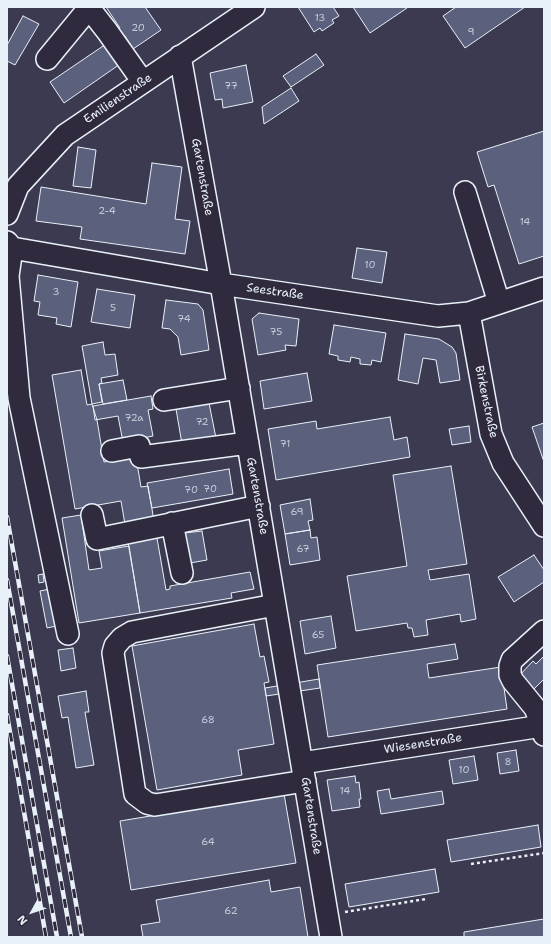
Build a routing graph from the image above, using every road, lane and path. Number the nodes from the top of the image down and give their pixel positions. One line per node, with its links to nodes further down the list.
1 (254, 7): 2 (street, Emilienstraße)
2 (180, 56): 4 (street, Emilienstraße); 8 (street, Gartenstraße)
3 (47, 59): 4 (street)
4 (143, 82): 6 (street, Emilienstraße)
5 (465, 192): 10 (street)
6 (7, 214)
7 (9, 245): 8 (street, Seestraße); 23 (street)
8 (221, 284): 11 (street, Seestraße); 12 (street, Gartenstraße)
9 (544, 288): 10 (street, Seestraße)
10 (499, 303): 11 (street, Seestraße)
11 (469, 313): 19 (street, Birkenstraße)
12 (239, 388): 13 (street); 14 (street, Gartenstraße)
13 (164, 400)
14 (248, 443): 15 (street); 16 (street, Gartenstraße)
15 (112, 451)
16 (259, 506): 18 (street); 21 (street, Gartenstraße)
17 (92, 515): 18 (street)
18 (172, 523): 20 (street)
19 (544, 526)
20 (182, 573)
21 (275, 605): 25 (street, Gartenstraße); 25 (street, Wiesenstraße)
22 (544, 631): 24 (street)
23 (68, 634)
24 (543, 728): 25 (street, Wiesenstraße)
25 (303, 772): 29 (street, Gartenstraße)
26 (544, 853): 27 (path)
27 (471, 864)
28 (426, 900): 29 (path)
29 (327, 915): 30 (street, Gartenstraße)
30 (331, 937)

